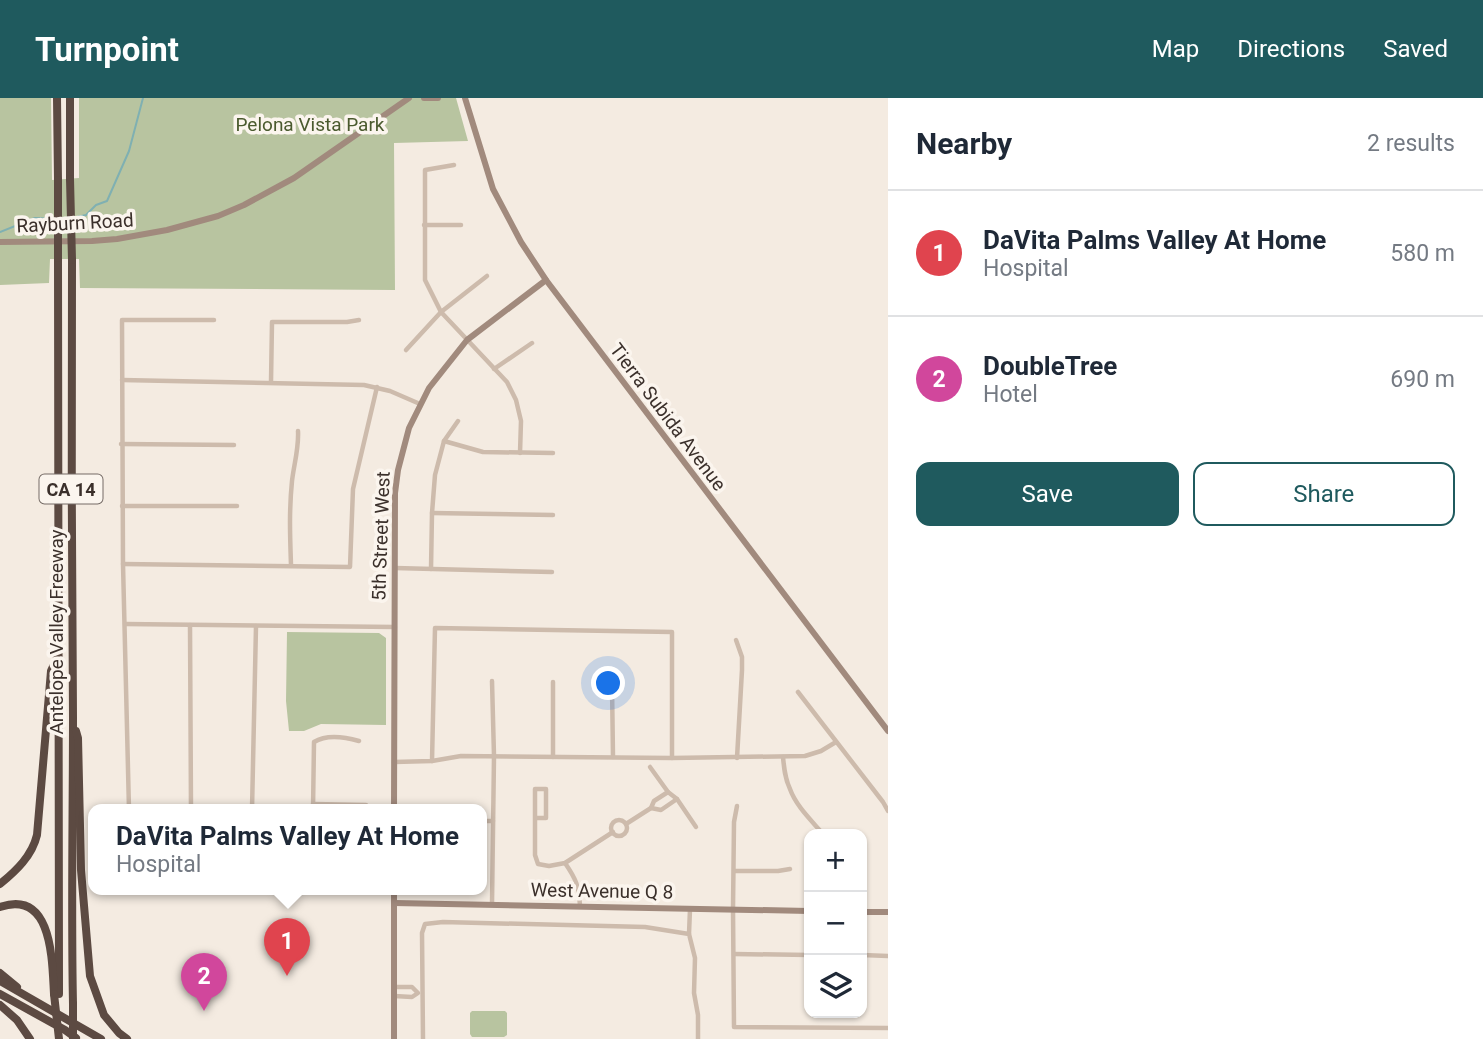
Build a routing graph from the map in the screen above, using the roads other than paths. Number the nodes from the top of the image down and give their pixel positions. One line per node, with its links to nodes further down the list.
1 (57, 98): 45 (highway, Antelope Valley Freeway / CA 14, bridge)
2 (70, 98): 50 (highway, Antelope Valley Freeway / CA 14, bridge)
3 (409, 98): 10 (street, Rayburn Road)
4 (424, 98): 5 (street)
5 (438, 98)
6 (465, 98): 12 (street, Tierra Subida Avenue)
7 (454, 165): 8 (street)
8 (424, 225): 9 (street); 13 (street)
9 (461, 225)
10 (0, 242)
11 (487, 276): 13 (street)
12 (546, 281): 16 (street, 5th Street West); 51 (street, Tierra Subida Avenue)
13 (441, 312): 16 (street); 18 (street)
14 (214, 320): 20 (street)
15 (359, 320): 21 (street)
16 (467, 340): 19 (street); 23 (street, 5th Street West)
17 (532, 343): 19 (street)
18 (407, 350)
19 (494, 369): 29 (street)
20 (122, 380): 21 (street); 27 (street)
21 (271, 382): 22 (street)
22 (377, 387): 23 (street); 36 (street)
23 (420, 404): 37 (street, 5th Street West)
24 (458, 421): 26 (street)
25 (298, 431): 36 (street)
26 (444, 441): 29 (street); 33 (street)
27 (121, 444): 28 (street); 31 (street)
28 (234, 445)
29 (520, 453): 30 (street)
30 (553, 453)
31 (122, 506): 32 (street); 35 (street)
32 (237, 506)
33 (432, 513): 34 (street); 38 (street)
34 (553, 515)
35 (123, 564): 36 (street); 40 (street)
36 (291, 565)
37 (396, 568): 38 (street); 43 (street, 5th Street West)
38 (431, 569): 39 (street)
39 (552, 572)
40 (125, 624): 41 (street); 65 (street)
41 (190, 625): 42 (street); 66 (street)
42 (256, 626): 43 (street); 67 (street)
43 (395, 627): 61 (street, 5th Street West)
44 (736, 640): 59 (street)
45 (59, 653): 83 (highway); 104 (highway, Antelope Valley Freeway / CA 14)
46 (492, 681): 54 (street)
47 (553, 682): 55 (street)
48 (612, 685): 56 (street)
49 (798, 692): 53 (street)
50 (73, 719): 111 (highway, Antelope Valley Freeway / CA 14, bridge); 113 (highway)
51 (888, 732)
52 (359, 741): 68 (street)
53 (836, 742): 57 (street); 72 (street)
54 (494, 756): 55 (street); 60 (street); 75 (street)
55 (553, 757): 56 (street)
56 (613, 757): 58 (street)
57 (783, 757): 59 (street); 78 (street)
58 (673, 758): 59 (street); 60 (street)
59 (737, 758)
60 (432, 761): 61 (street)
61 (394, 762): 69 (street, 5th Street West)
62 (650, 767): 63 (street)
63 (668, 792): 64 (street); 71 (street)
64 (677, 799): 71 (street); 77 (street)
65 (129, 804)
66 (191, 804)
67 (253, 804)
68 (313, 804)
69 (394, 804)
70 (737, 806): 82 (street)
71 (651, 808): 76 (street)
72 (888, 811)
73 (535, 818): 73 (street); 80 (street)
74 (487, 821): 75 (street)
75 (493, 821): 86 (street)
76 (626, 824): 79 (street); 79 (street)
77 (696, 827)
78 (819, 829)
79 (613, 832): 80 (street)
80 (565, 863): 87 (street)
81 (790, 869): 82 (street)
82 (734, 871): 90 (street)
83 (0, 884)
84 (394, 895): 85 (street)
85 (394, 903): 86 (street, West Avenue Q 8); 101 (street)
86 (492, 904): 87 (street, West Avenue Q 8)
87 (580, 906): 89 (street, West Avenue Q 8)
88 (0, 907): 104 (highway)
89 (690, 909): 90 (street, West Avenue Q 8); 94 (street)
90 (733, 909): 91 (street, West Avenue Q 8); 95 (street)
91 (804, 911)
92 (867, 912): 93 (street)
93 (888, 912)
94 (689, 934): 102 (street); 116 (street)
95 (734, 954): 96 (street); 108 (street)
96 (804, 955)
97 (867, 956): 98 (street)
98 (888, 956)
99 (0, 973): 106 (highway)
100 (0, 981): 106 (highway)
101 (394, 987): 102 (street); 105 (street)
102 (420, 993): 105 (street); 115 (street)
103 (0, 994): 111 (highway)
104 (56, 994): 110 (highway, Antelope Valley Freeway / CA 14, bridge)
105 (394, 996): 114 (street)
106 (33, 1000): 112 (highway)
107 (0, 1005): 109 (highway)
108 (888, 1028)
109 (30, 1039)
110 (59, 1039)
111 (75, 1039)
112 (101, 1039)
113 (127, 1039)
114 (394, 1039)
115 (423, 1039)
116 (698, 1039)

